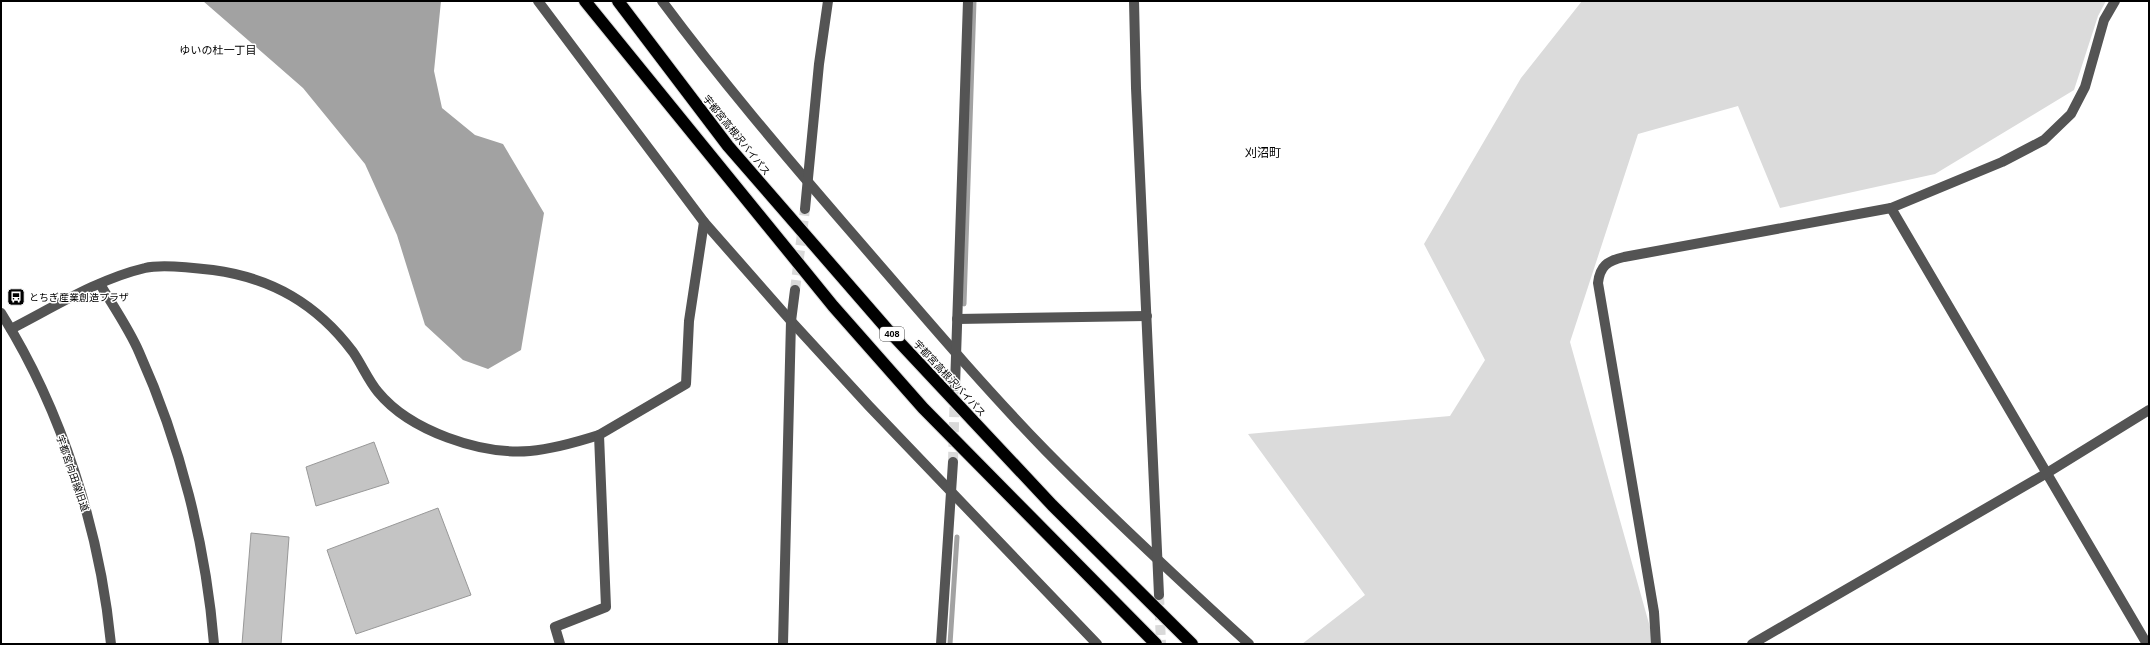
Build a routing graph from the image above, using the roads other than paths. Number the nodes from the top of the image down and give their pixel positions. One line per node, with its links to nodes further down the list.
1 (538, 1): 12 (street)
2 (585, 1): 35 (highway, 408)
3 (618, 1): 36 (highway, 宇都宮高根沢バイパス / 408)
4 (662, 1): 9 (street)
5 (828, 1): 9 (street)
6 (968, 1): 17 (street)
7 (1134, 1): 16 (street)
8 (2115, 1): 10 (street)
9 (808, 182): 11 (street); 20 (street)
10 (1891, 208): 25 (street); 38 (street)
11 (805, 210)
12 (704, 222): 18 (street); 23 (street)
13 (100, 284): 19 (street); 23 (street); 30 (street)
14 (795, 290): 18 (street)
15 (1, 313): 19 (street, 宇都宮向田線旧道)
16 (1147, 316): 17 (street); 27 (street)
17 (957, 319): 20 (street)
18 (791, 321): 26 (street); 32 (street)
19 (11, 329): 29 (street, 宇都宮向田線旧道)
20 (956, 352): 21 (street); 27 (street)
21 (955, 386)
22 (2149, 410): 25 (street)
23 (599, 435): 31 (street)
24 (953, 462): 26 (street)
25 (2047, 473): 39 (street); 40 (street)
26 (952, 491): 33 (street); 34 (street)
27 (1157, 560): 28 (street); 37 (street)
28 (1159, 595)
29 (112, 644)
30 (214, 644)
31 (560, 644)
32 (783, 644)
33 (941, 644)
34 (1097, 644)
35 (1156, 644)
36 (1192, 644)
37 (1249, 644)
38 (1656, 644)
39 (1752, 644)
40 (2147, 644)

